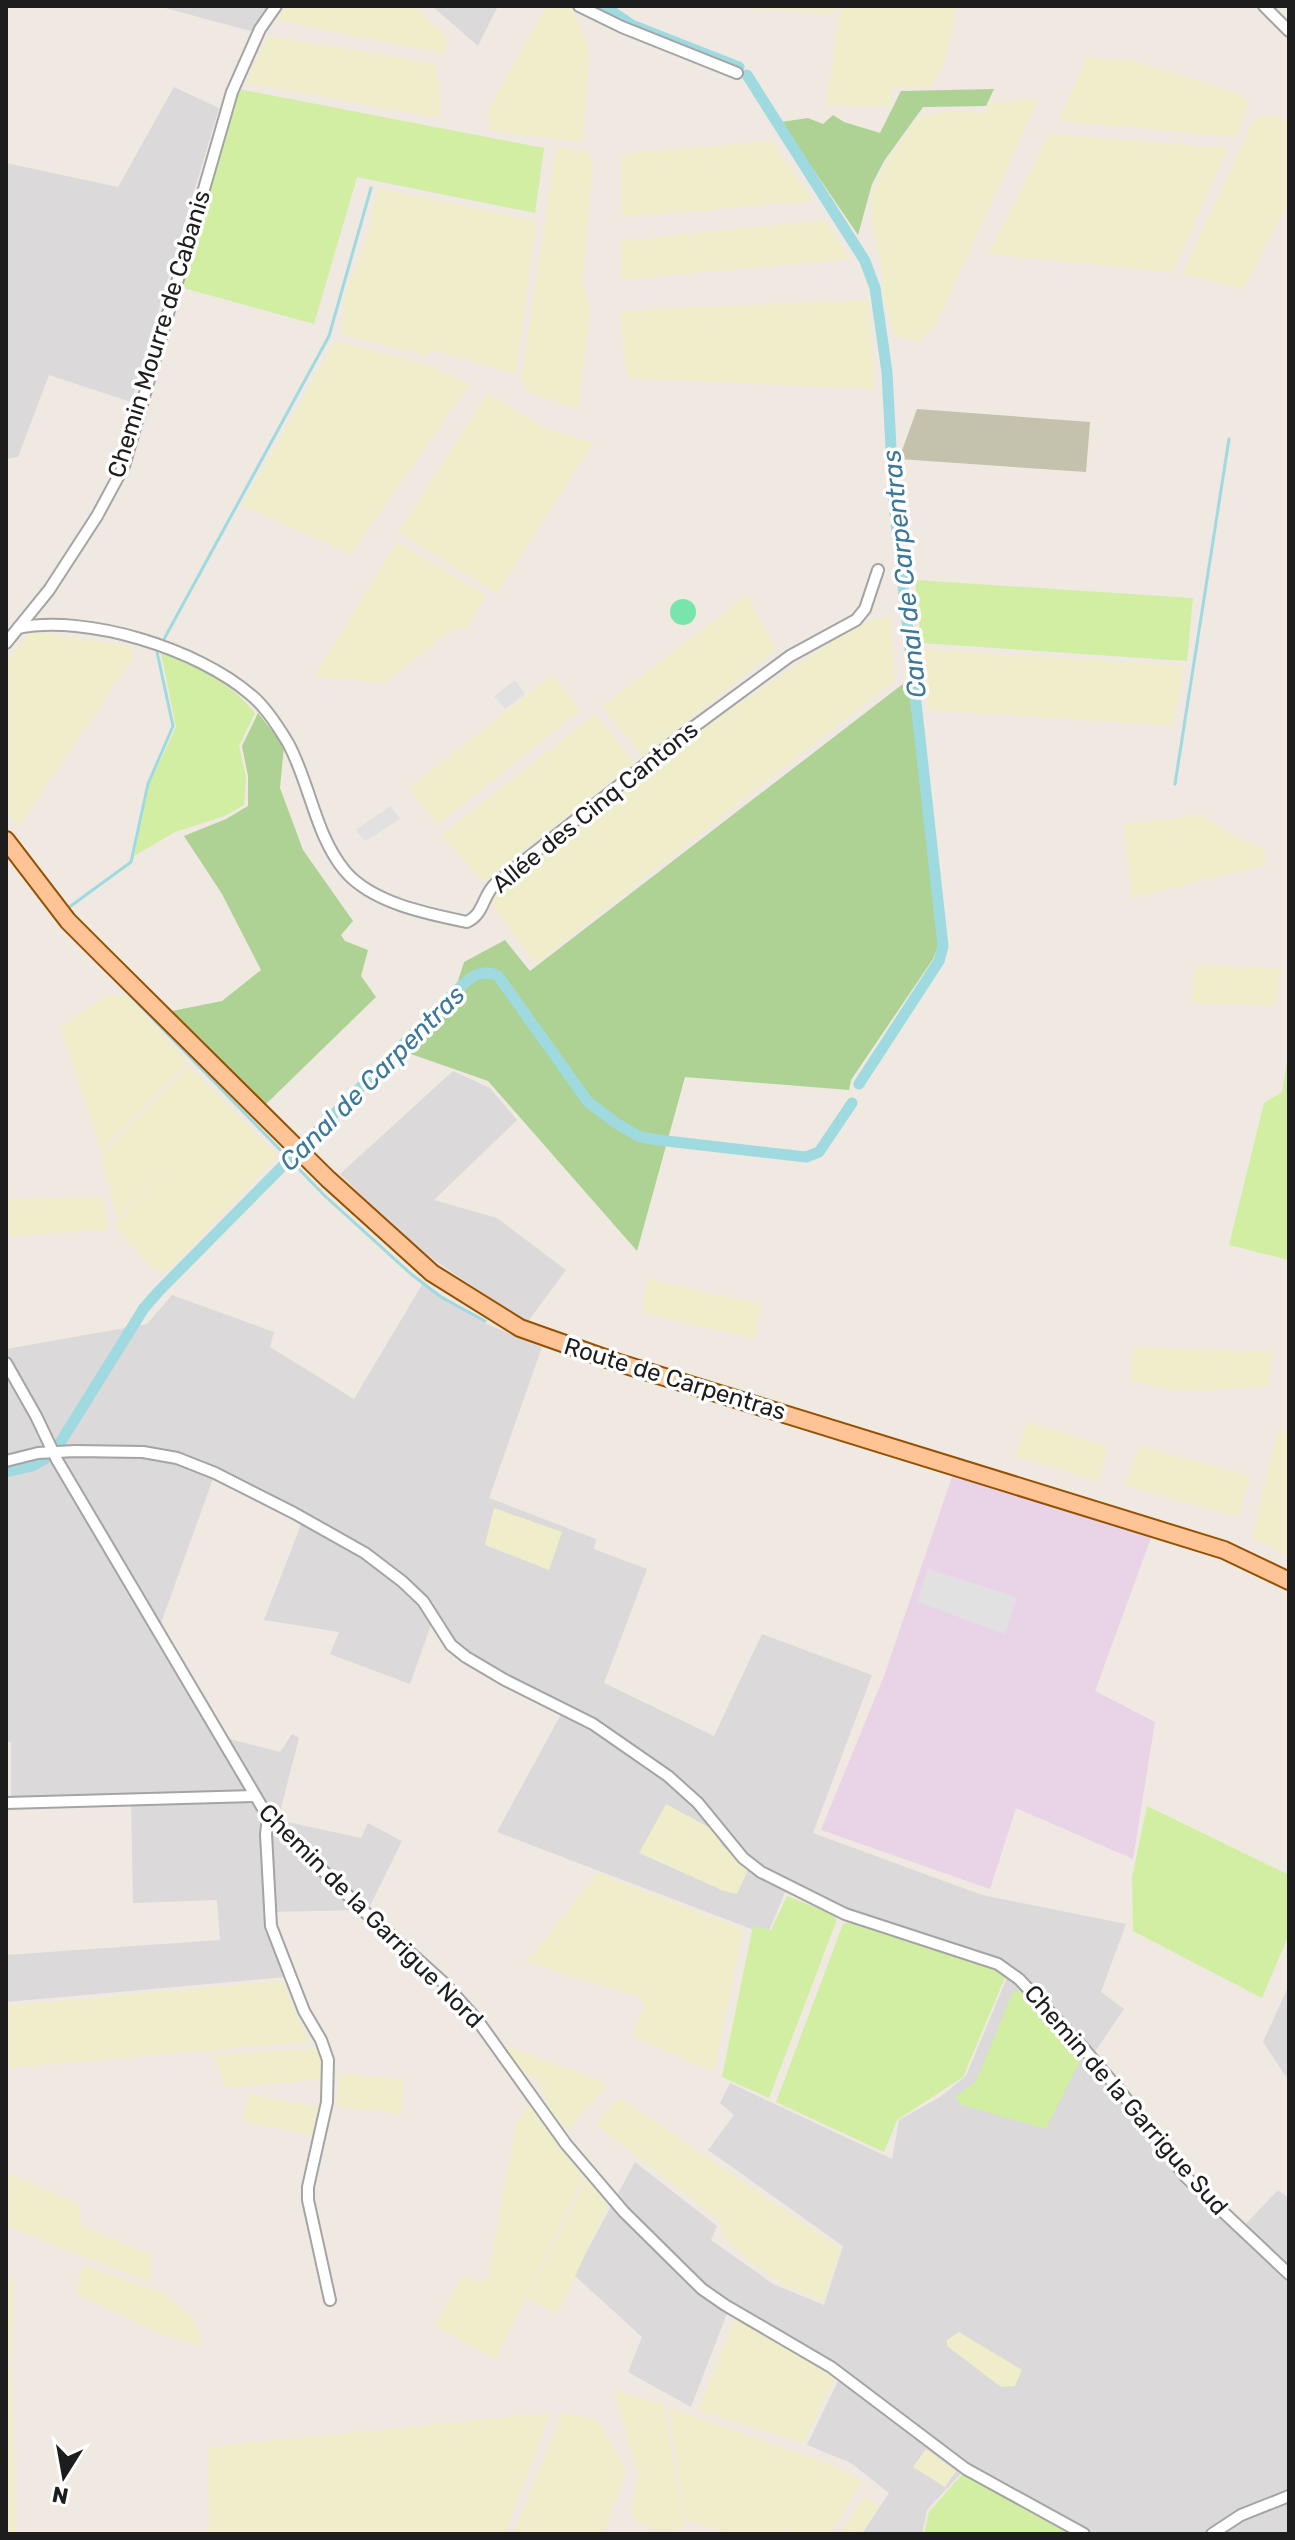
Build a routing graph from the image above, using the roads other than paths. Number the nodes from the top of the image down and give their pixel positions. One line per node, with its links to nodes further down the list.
1 (276, 6): 7 (street, Chemin Mourre de Cabanis)
2 (579, 6): 5 (street)
3 (1264, 6): 4 (street)
4 (1289, 31)
5 (737, 73)
6 (878, 570): 7 (street, Allée des Cinq Cantons)
7 (18, 628): 8 (street, Chemin Mourre de Cabanis)
8 (6, 643)
9 (6, 840): 13 (main road, Route de Carpentras)
10 (6, 1363): 11 (street, Chemin de la Garrigue Nord)
11 (53, 1451): 12 (street, Chemin de la Garrigue Sud); 14 (street, Chemin de la Garrigue Nord); 17 (street, Chemin de la Garrigue Sud)
12 (6, 1461)
13 (1289, 1581)
14 (254, 1796): 15 (street); 16 (street, Chemin de la Garrigue Nord)
15 (6, 1803)
16 (268, 1817): 18 (street); 20 (street, Chemin de la Garrigue Nord)
17 (1289, 2274)
18 (330, 2300)
19 (1289, 2496): 21 (street)
20 (1084, 2534)
21 (1212, 2534)

